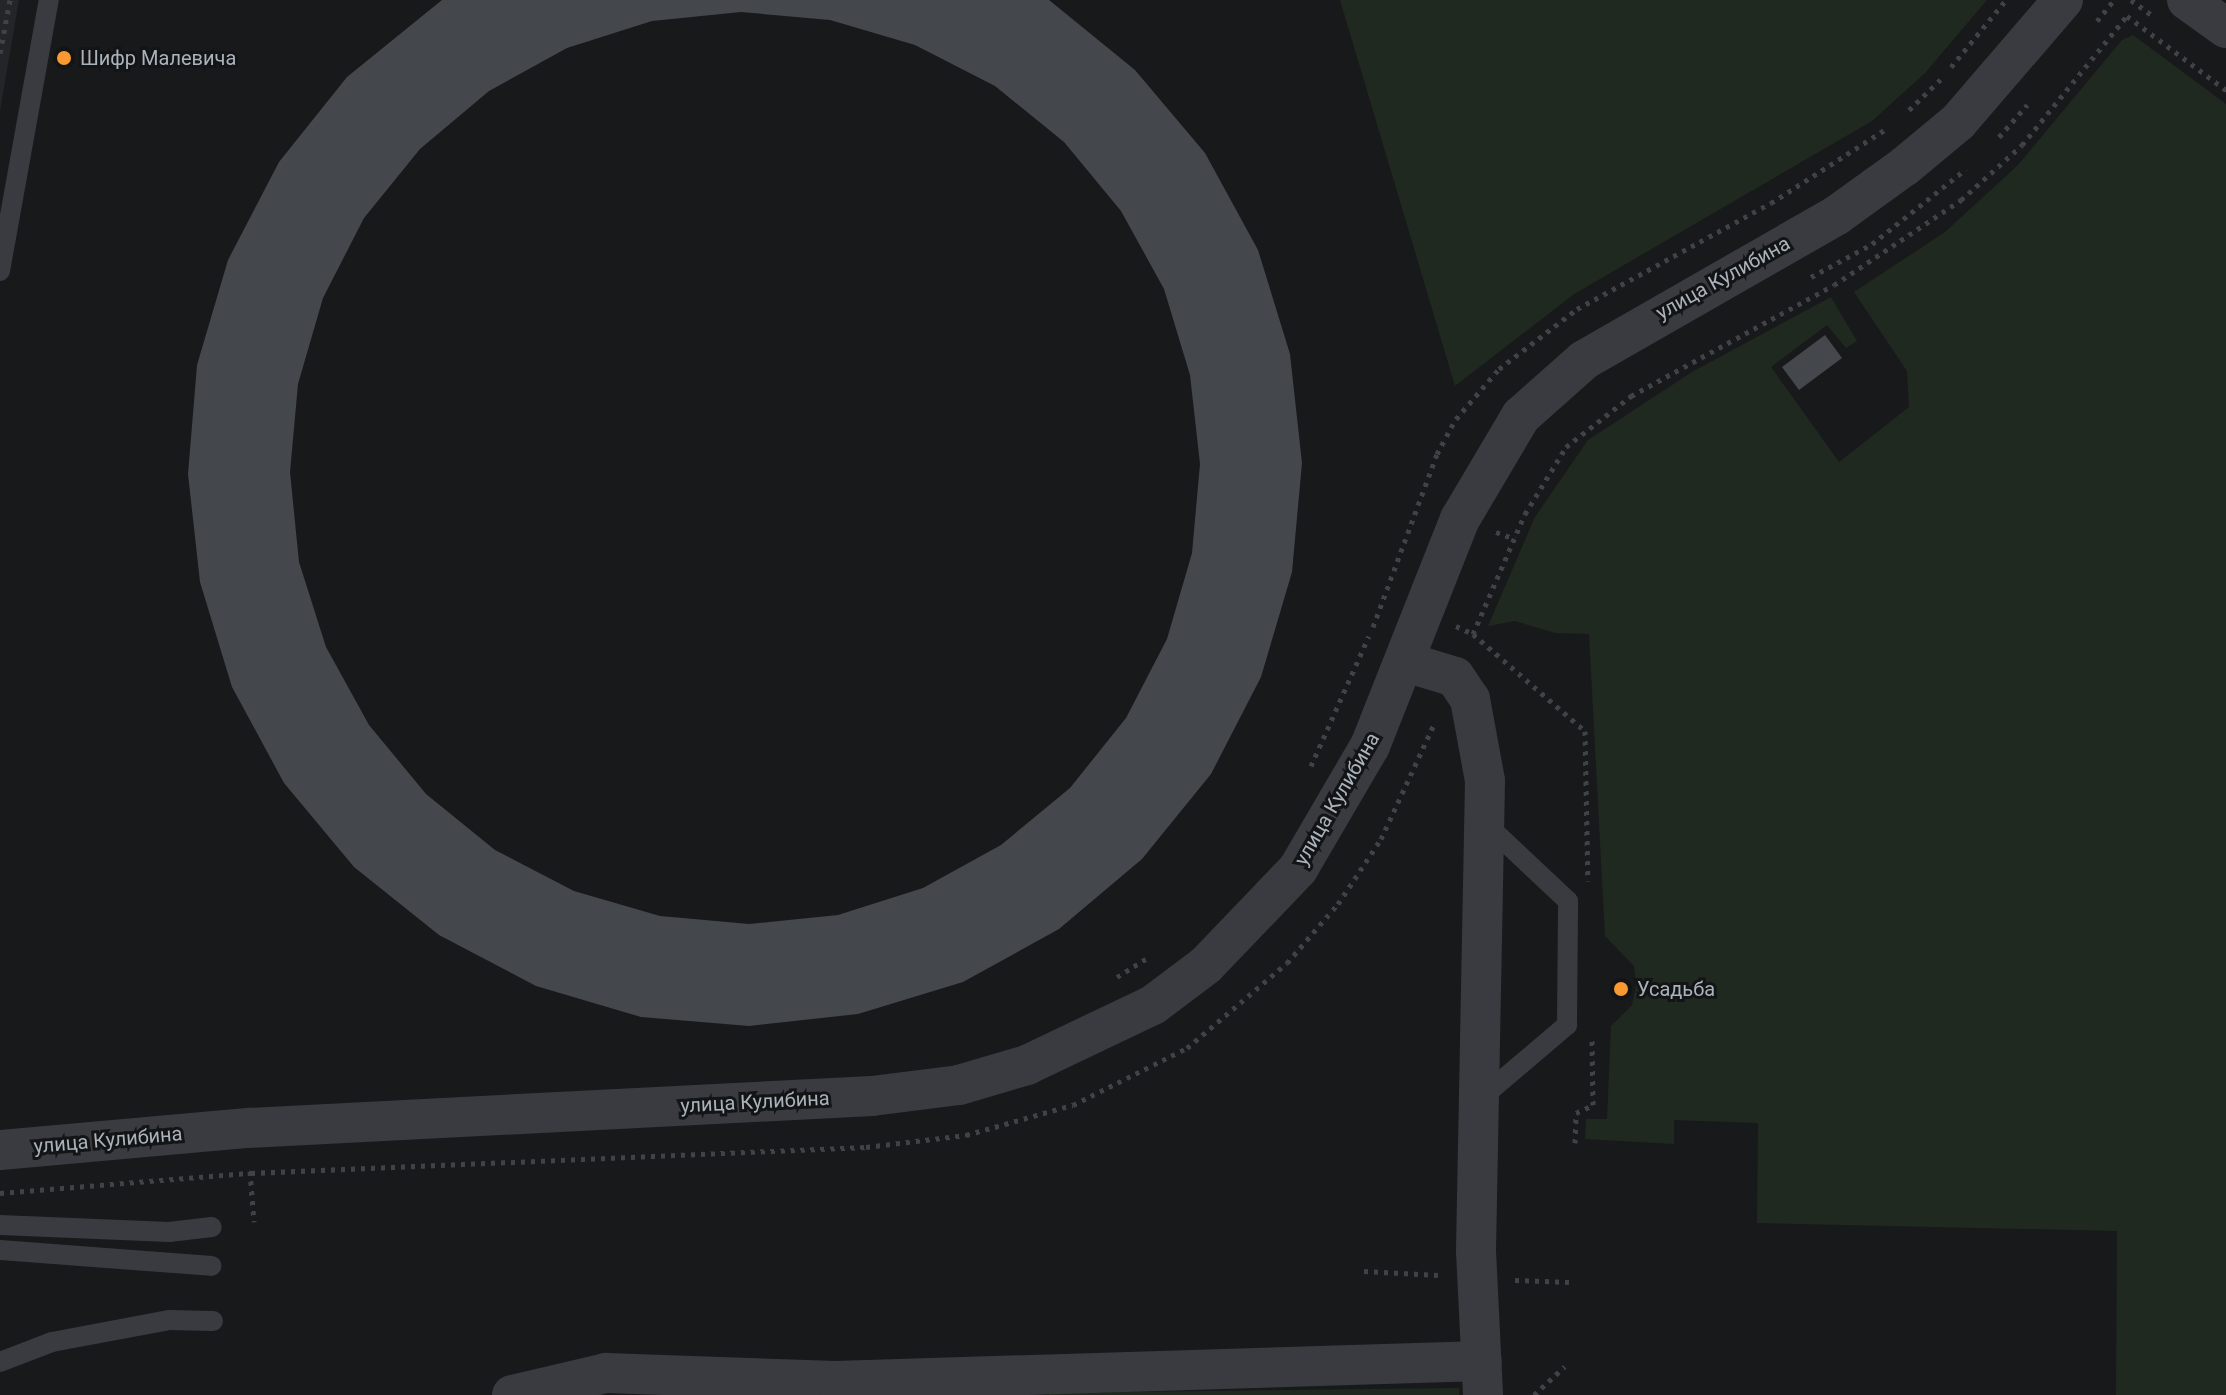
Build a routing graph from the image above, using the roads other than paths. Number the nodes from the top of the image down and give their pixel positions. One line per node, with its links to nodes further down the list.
1 (49, 0): 5 (lane)
2 (2063, 0): 6 (street, улица Кулибина)
3 (2187, 0): 4 (street)
4 (2226, 28)
5 (0, 271)
6 (1421, 666): 7 (street); 9 (street, улица Кулибина)
7 (1483, 821): 8 (street); 8 (lane)
8 (1478, 1101): 16 (street)
9 (0, 1150)
10 (0, 1225): 11 (lane)
11 (212, 1227)
12 (0, 1250): 13 (lane)
13 (211, 1266)
14 (213, 1321): 15 (lane)
15 (0, 1362)
16 (1482, 1378): 17 (street)
17 (914, 1386): 18 (street)
18 (777, 1387): 19 (street)
19 (512, 1395)

